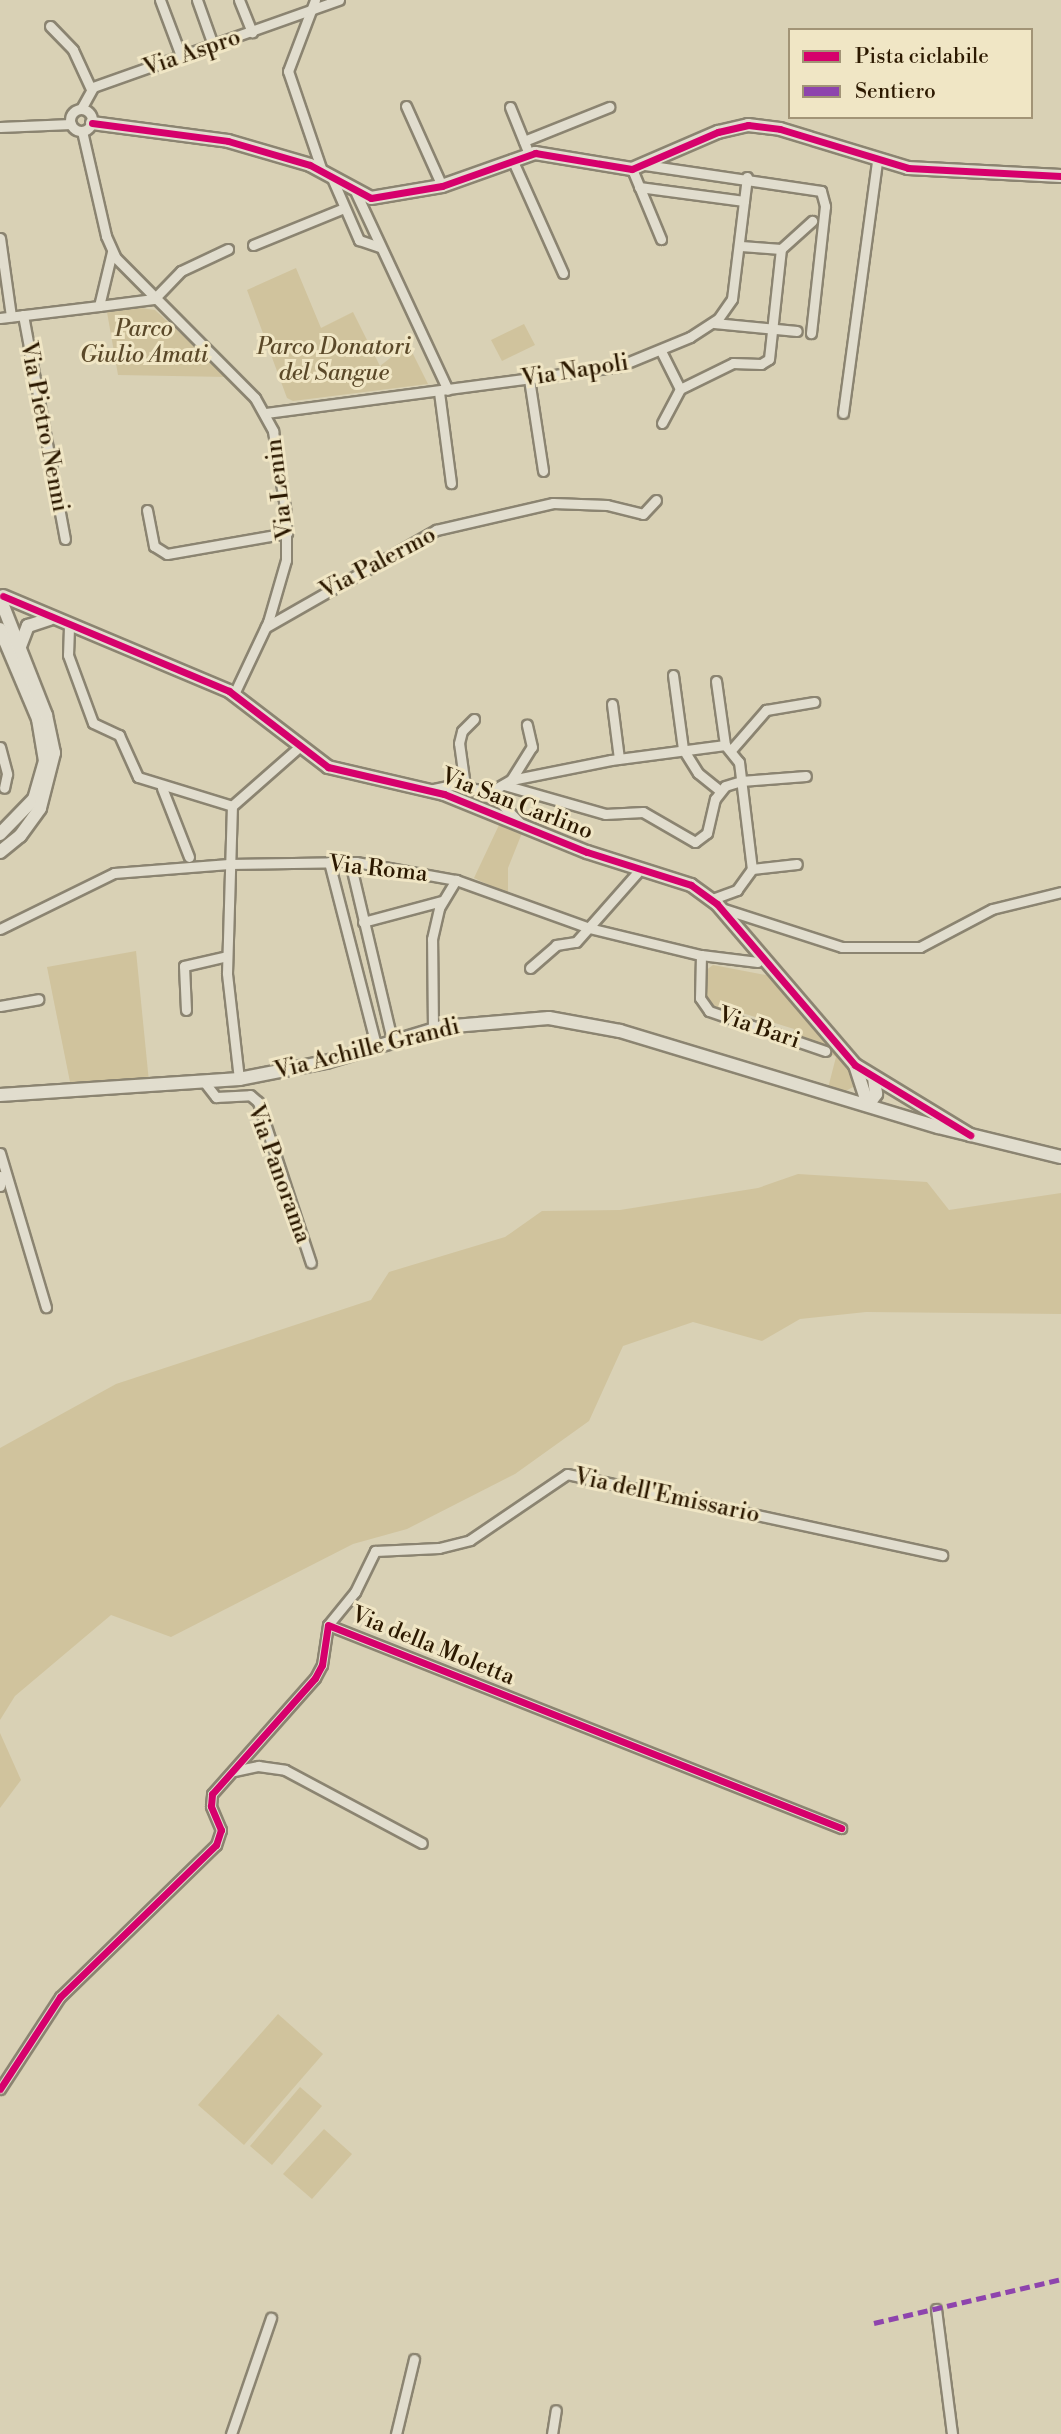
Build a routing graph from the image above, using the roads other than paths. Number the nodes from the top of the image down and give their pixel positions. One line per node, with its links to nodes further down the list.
1 (160, 0): 9 (street)
2 (197, 0): 8 (street)
3 (239, 0): 7 (street)
4 (339, 0): 5 (street, Via Aspro)
5 (315, 4): 7 (street, Via Aspro); 23 (street)
6 (50, 26): 10 (street)
7 (251, 32): 8 (street, Via Aspro)
8 (214, 45): 9 (street, Via Aspro)
9 (181, 57): 10 (street, Via Aspro)
10 (91, 89): 14 (street)
11 (406, 106): 26 (street)
12 (510, 107): 18 (street)
13 (609, 107): 18 (street)
14 (81, 109): 15 (street); 17 (street)
15 (71, 124): 16 (street); 17 (street)
16 (0, 127)
17 (87, 127): 23 (street); 39 (street, Via Lenin)
18 (527, 147): 19 (street); 22 (street)
19 (512, 159): 26 (street); 40 (street)
20 (877, 161): 21 (street); 24 (street); 55 (street)
21 (645, 165): 22 (street); 25 (street)
22 (632, 169): 27 (street)
23 (327, 175): 28 (street); 30 (street)
24 (1061, 176)
25 (747, 177): 29 (street, Via Napoli); 49 (street)
26 (442, 186): 28 (street)
27 (639, 187): 29 (street); 33 (street)
28 (356, 193): 36 (street)
29 (744, 201): 35 (street, Via Napoli)
30 (344, 208): 34 (street); 36 (street)
31 (812, 221): 38 (street)
32 (0, 238): 44 (street)
33 (661, 239)
34 (253, 245)
35 (741, 246): 38 (street); 46 (street, Via Napoli)
36 (379, 247): 53 (street)
37 (228, 249): 41 (street)
38 (781, 249): 47 (street)
39 (112, 252): 41 (street, Via Lenin); 42 (street)
40 (563, 273)
41 (154, 299): 42 (street); 54 (street, Via Lenin)
42 (99, 306): 43 (street)
43 (23, 315): 44 (street); 62 (street, Via Pietro Nenni)
44 (11, 316): 45 (street)
45 (0, 318)
46 (714, 323): 47 (street); 50 (street, Via Napoli)
47 (772, 328): 48 (street); 52 (street)
48 (797, 331)
49 (811, 333)
50 (661, 351): 51 (street, Via Napoli); 52 (street)
51 (529, 379): 53 (street, Via Napoli); 57 (street)
52 (680, 389): 56 (street)
53 (443, 391): 54 (street, Via Napoli); 58 (street)
54 (266, 413): 61 (street, Via Lenin)
55 (844, 413)
56 (662, 422)
57 (543, 471)
58 (451, 483)
59 (656, 500): 65 (street, Via Palermo)
60 (147, 510): 61 (street)
61 (287, 533): 65 (street, Via Lenin)
62 (65, 539)
63 (1, 595): 64 (street, Via San Carlino); 68 (street)
64 (50, 619): 67 (street, Via San Carlino); 68 (street)
65 (266, 627): 71 (street, Via Lenin)
66 (0, 629): 92 (street)
67 (68, 634): 71 (street, Via San Carlino); 86 (street)
68 (19, 649): 93 (street)
69 (673, 675): 79 (street)
70 (716, 681): 77 (street)
71 (234, 694): 78 (street, Via San Carlino)
72 (814, 702): 77 (street)
73 (612, 704): 80 (street)
74 (474, 719): 84 (street, Via San Carlino)
75 (527, 725): 83 (street)
76 (0, 747): 85 (street)
77 (728, 747): 79 (street, Via San Carlino); 82 (street)
78 (299, 748): 87 (street, Via San Carlino); 90 (street)
79 (683, 749): 80 (street, Via San Carlino); 88 (street)
80 (619, 759): 83 (street, Via San Carlino)
81 (807, 776): 82 (street)
82 (741, 781): 88 (street); 99 (street)
83 (508, 783): 88 (street); 89 (street, Via San Carlino)
84 (465, 786): 87 (street, Via San Carlino); 89 (street, Via San Carlino)
85 (4, 788)
86 (162, 788): 90 (street); 94 (street)
87 (429, 789): 91 (street, Via San Carlino)
88 (720, 790)
89 (490, 792): 91 (street, Via San Carlino)
90 (232, 806): 97 (street)
91 (519, 822): 104 (street, Via San Carlino)
92 (0, 834)
93 (0, 852)
94 (189, 857)
95 (329, 862): 96 (street, Via Roma); 97 (street, Via Roma); 117 (street)
96 (350, 862): 101 (street, Via Roma); 105 (street)
97 (229, 864): 107 (street, Via Roma); 108 (street)
98 (797, 864): 99 (street)
99 (752, 869): 104 (street)
100 (636, 873): 106 (street)
101 (456, 880): 103 (street); 106 (street, Via Roma)
102 (1061, 892): 104 (street)
103 (442, 901): 105 (street); 115 (street)
104 (717, 903): 119 (street, Via San Carlino)
105 (363, 922): 116 (street)
106 (589, 928): 109 (street, Via Roma); 111 (street)
107 (0, 929)
108 (227, 956): 114 (street); 121 (street)
109 (701, 956): 110 (street, Via Roma); 118 (street, Via Bari)
110 (758, 962)
111 (530, 968)
112 (38, 999): 113 (street)
113 (0, 1006)
114 (186, 1010)
115 (433, 1028): 116 (street, Via Achille Grandi); 125 (street, Via Achille Grandi)
116 (393, 1040): 117 (street, Via Achille Grandi)
117 (376, 1045): 121 (street, Via Achille Grandi)
118 (825, 1051)
119 (857, 1071): 120 (street, Via San Carlino); 125 (street); 126 (street, Via San Carlino)
120 (874, 1078): 124 (street, Via San Carlino); 126 (street)
121 (239, 1079): 122 (street, Via Achille Grandi)
122 (205, 1083): 123 (street, Via Achille Grandi); 133 (street, Via Panorama)
123 (0, 1095)
124 (903, 1095): 127 (street); 128 (street, Via San Carlino)
125 (844, 1098): 126 (street, Via Achille Grandi)
126 (868, 1105): 127 (street, Via Achille Grandi)
127 (887, 1111): 128 (street, Via Achille Grandi)
128 (970, 1135): 130 (street)
129 (0, 1153): 134 (street)
130 (1061, 1157)
131 (0, 1175): 132 (street)
132 (0, 1186)
133 (311, 1263)
134 (46, 1307)
135 (942, 1555): 136 (street, Via dell'Emissario)
136 (328, 1625): 137 (street, Via della Moletta); 138 (street, Via della Moletta)
137 (232, 1772): 139 (street); 140 (street, Via della Moletta)
138 (841, 1828)
139 (422, 1843)
140 (0, 2089)
141 (936, 2309): 148 (street)
142 (271, 2318): 145 (street)
143 (414, 2359): 146 (street)
144 (556, 2410): 147 (street)
145 (231, 2434)
146 (396, 2434)
147 (552, 2434)
148 (952, 2434)

